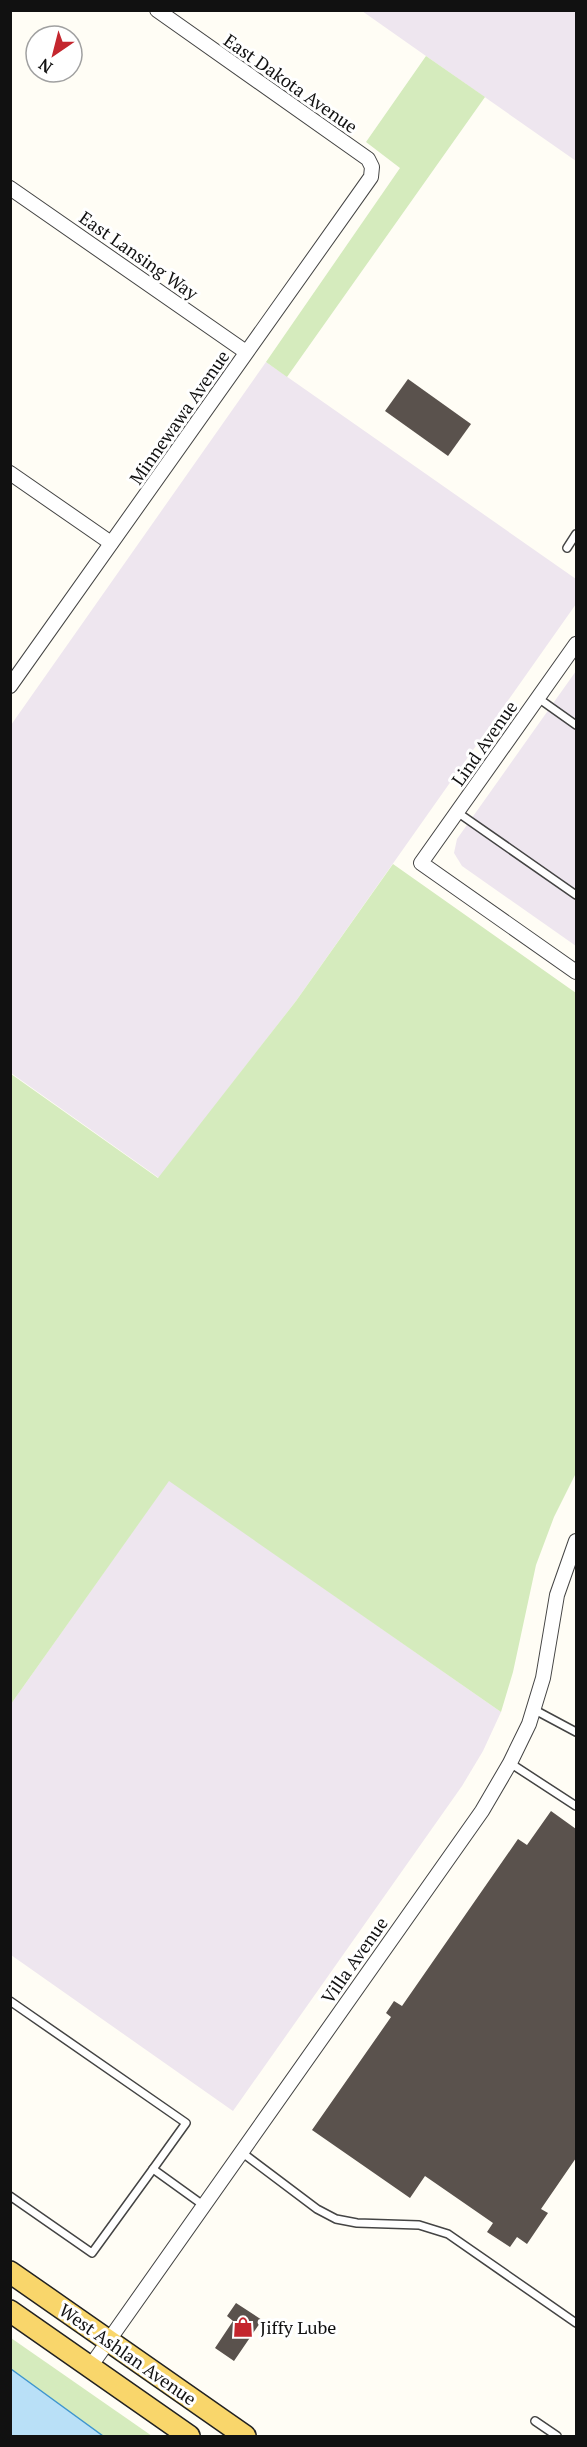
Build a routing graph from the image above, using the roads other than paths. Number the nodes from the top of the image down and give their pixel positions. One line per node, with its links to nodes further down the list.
1 (157, 10): 2 (street, East Dakota Avenue)
2 (372, 168): 4 (street, Minnewawa Avenue)
3 (10, 188): 4 (street, East Lansing Way)
4 (246, 352): 7 (street, Minnewawa Avenue)
5 (10, 473): 7 (street)
6 (576, 534): 8 (lane)
7 (111, 543): 10 (street, Minnewawa Avenue)
8 (567, 548)
9 (576, 644): 11 (street, Lind Avenue)
10 (10, 686)
11 (538, 698): 12 (lane); 13 (street, Lind Avenue)
12 (576, 725)
13 (457, 812): 14 (lane); 15 (street, Lind Avenue)
14 (576, 895)
15 (576, 972)
16 (576, 1541): 17 (street, Villa Avenue)
17 (533, 1709): 18 (lane); 19 (street, Villa Avenue)
18 (576, 1732)
19 (510, 1763): 20 (lane); 22 (street, Villa Avenue)
20 (576, 1806)
21 (10, 2001): 23 (lane)
22 (240, 2151): 25 (street, Villa Avenue); 28 (lane)
23 (153, 2169): 24 (lane); 25 (lane)
24 (10, 2196)
25 (203, 2205): 29 (street, Villa Avenue)
26 (10, 2272): 29 (main road, West Ashlan Avenue)
27 (10, 2312): 30 (main road, West Ashlan Avenue)
28 (576, 2323)
29 (108, 2340): 30 (street, Villa Avenue); 33 (main road, West Ashlan Avenue)
30 (90, 2367): 32 (main road, West Ashlan Avenue)
31 (535, 2421): 34 (lane)
32 (189, 2436)
33 (245, 2436)
34 (557, 2436)

